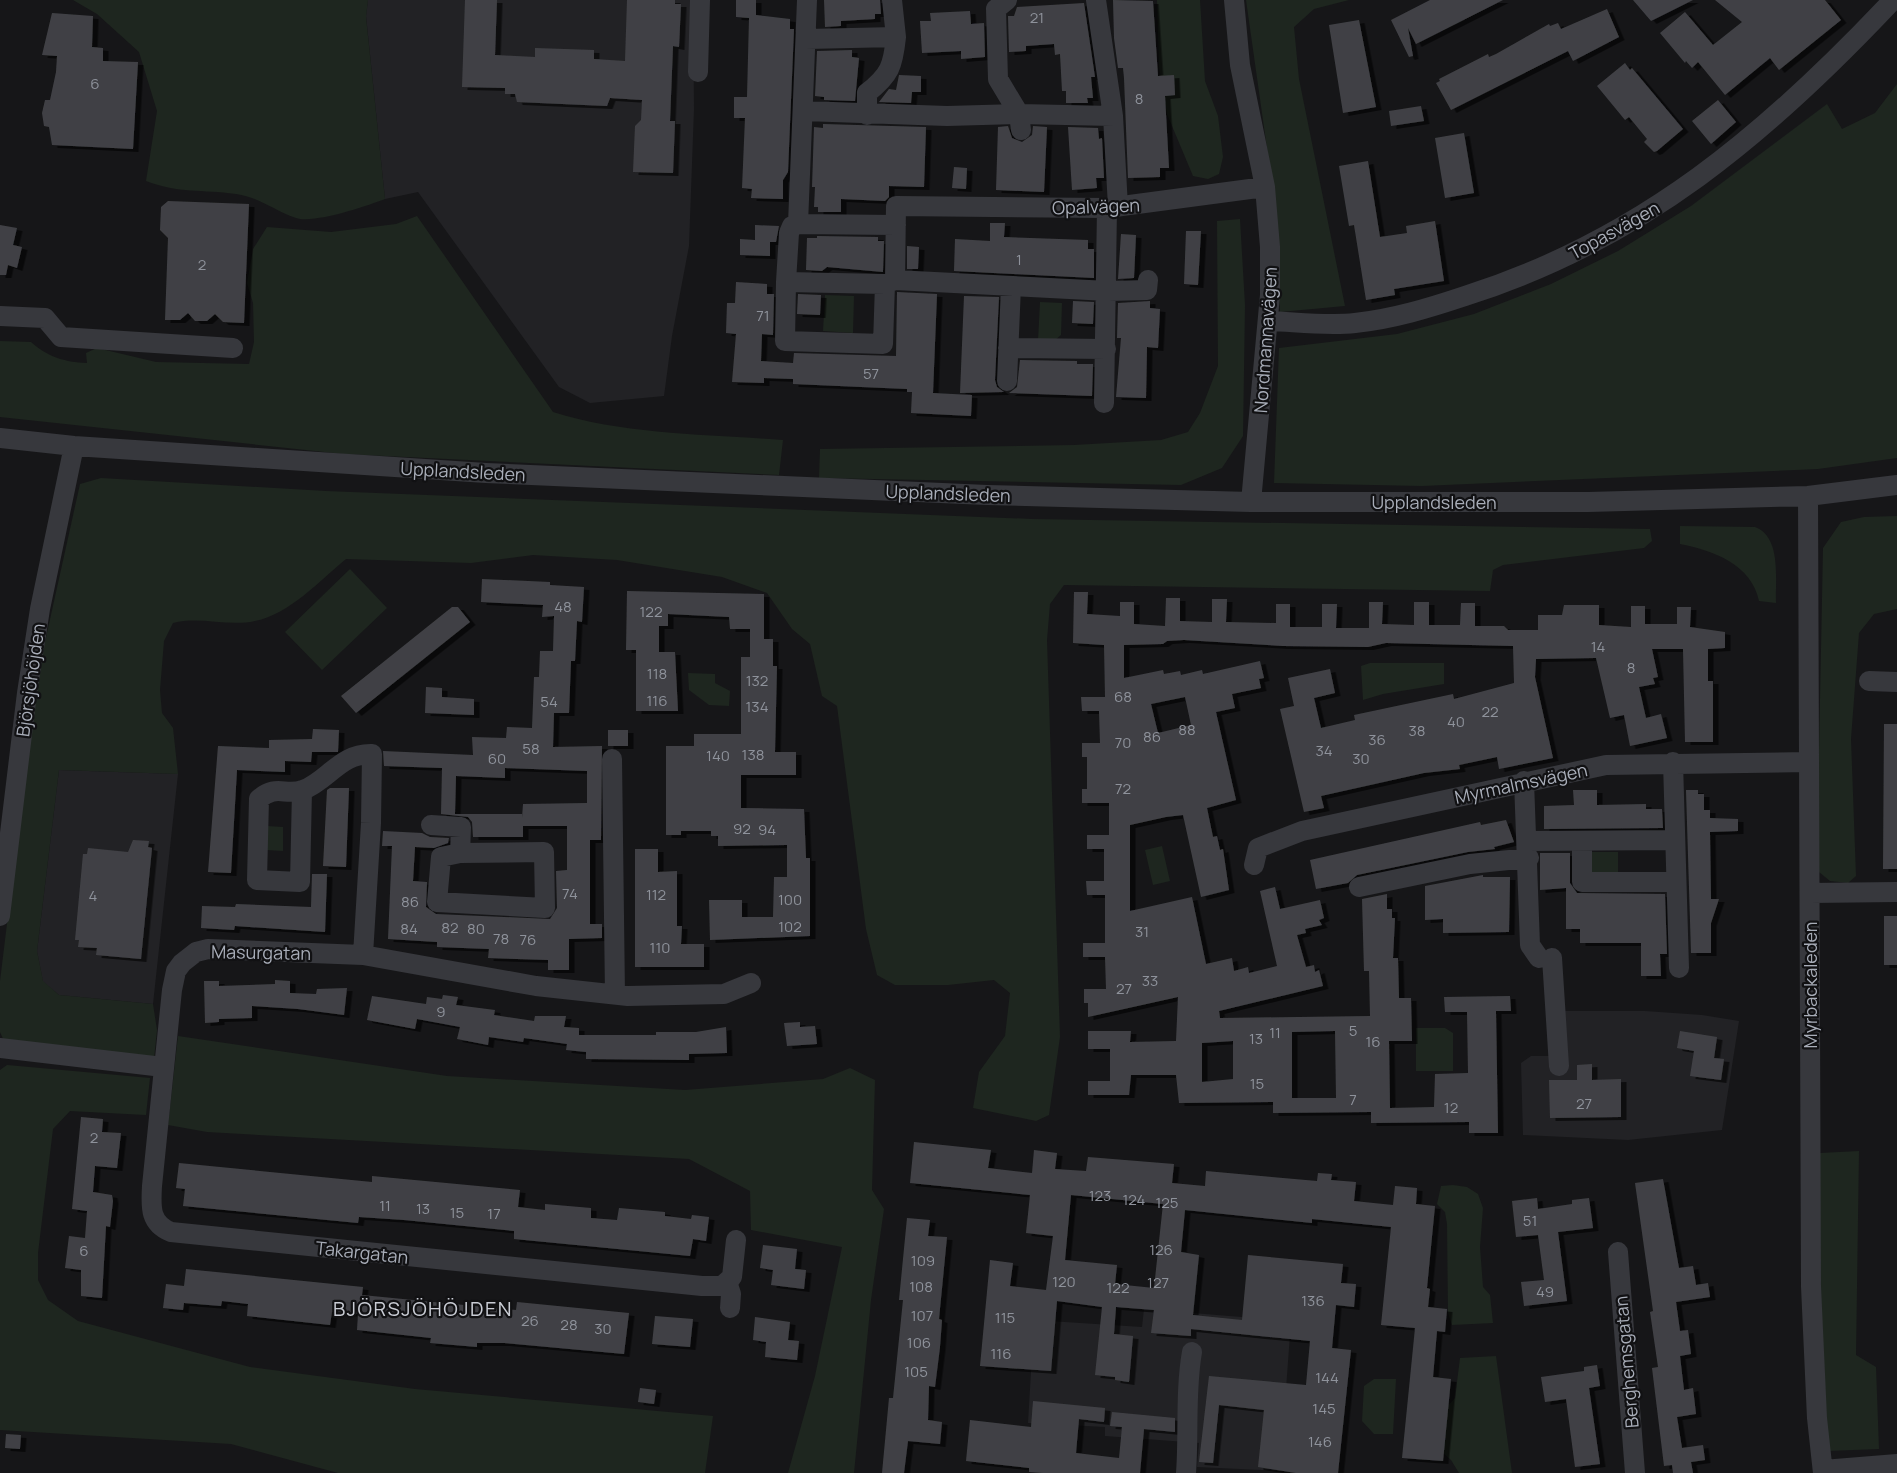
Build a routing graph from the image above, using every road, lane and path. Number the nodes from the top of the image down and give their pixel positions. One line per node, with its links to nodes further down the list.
1 (700, 0): 10 (street)
2 (807, 0): 9 (street)
3 (892, 0): 8 (street)
4 (1007, 0): 14 (street)
5 (1096, 0): 13 (street)
6 (1234, 0): 15 (street, Nordmannavägen)
7 (1893, 0): 25 (street, Topasvägen)
8 (896, 37): 9 (street); 12 (street)
9 (807, 39): 11 (street)
10 (698, 72)
11 (804, 111): 12 (street); 17 (street)
12 (867, 115): 14 (street)
13 (1113, 116): 14 (street); 16 (street)
14 (1020, 122)
15 (1265, 188): 16 (street, Opalvägen); 25 (street, Nordmannavägen)
16 (1113, 207): 18 (street, Opalvägen); 23 (street)
17 (798, 224): 18 (street); 20 (street)
18 (896, 225): 21 (street)
19 (1148, 280): 23 (street)
20 (786, 282): 21 (street); 21 (street)
21 (890, 282): 22 (street)
22 (1011, 286): 23 (street); 27 (street)
23 (1108, 291): 28 (street)
24 (0, 316): 26 (street)
25 (1268, 321): 35 (street, Nordmannavägen)
26 (233, 348)
27 (1008, 348): 28 (street); 29 (street)
28 (1106, 349): 30 (street)
29 (1007, 381)
30 (1104, 403)
31 (0, 438): 32 (street, Upplandsleden)
32 (74, 446): 35 (street, Upplandsleden); 49 (street, Björsjöhöjden)
33 (1897, 485): 34 (street, Upplandsleden)
34 (1808, 496): 35 (street, Upplandsleden); 40 (street, Myrbackaleden)
35 (1251, 502)
36 (1869, 681): 37 (street)
37 (1897, 682)
38 (612, 759): 58 (street)
39 (1673, 762): 40 (street, Myrmalmsvägen); 41 (street, Myrmalmsvägen); 44 (street)
40 (1808, 762): 53 (street, Myrbackaleden)
41 (1524, 781): 46 (street); 48 (street, Myrmalmsvägen)
42 (302, 790): 42 (street); 55 (street)
43 (431, 825): 47 (street)
44 (1675, 840): 45 (street); 50 (street)
45 (1582, 843): 46 (street); 50 (street)
46 (1528, 850): 51 (street); 60 (street)
47 (460, 854): 47 (street)
48 (1254, 865)
49 (2, 875): 54 (street, Björsjöhöjden)
50 (1675, 882): 56 (street)
51 (1359, 887)
52 (1897, 892): 53 (street)
53 (1810, 893): 68 (street, Myrbackaleden)
54 (0, 916)
55 (363, 955): 58 (street, Masurgatan); 61 (street, Masurgatan)
56 (1679, 968)
57 (750, 983): 58 (street, Masurgatan)
58 (615, 995)
59 (0, 1048): 61 (street)
60 (1559, 1066)
61 (163, 1067): 64 (street, Takargatan)
62 (736, 1240): 64 (street)
63 (1618, 1252): 70 (street, Berghemsgatan)
64 (728, 1282): 65 (street)
65 (730, 1308)
66 (1192, 1352): 69 (street)
67 (1897, 1464): 68 (street)
68 (1823, 1472)
69 (1186, 1473)
70 (1635, 1473)

